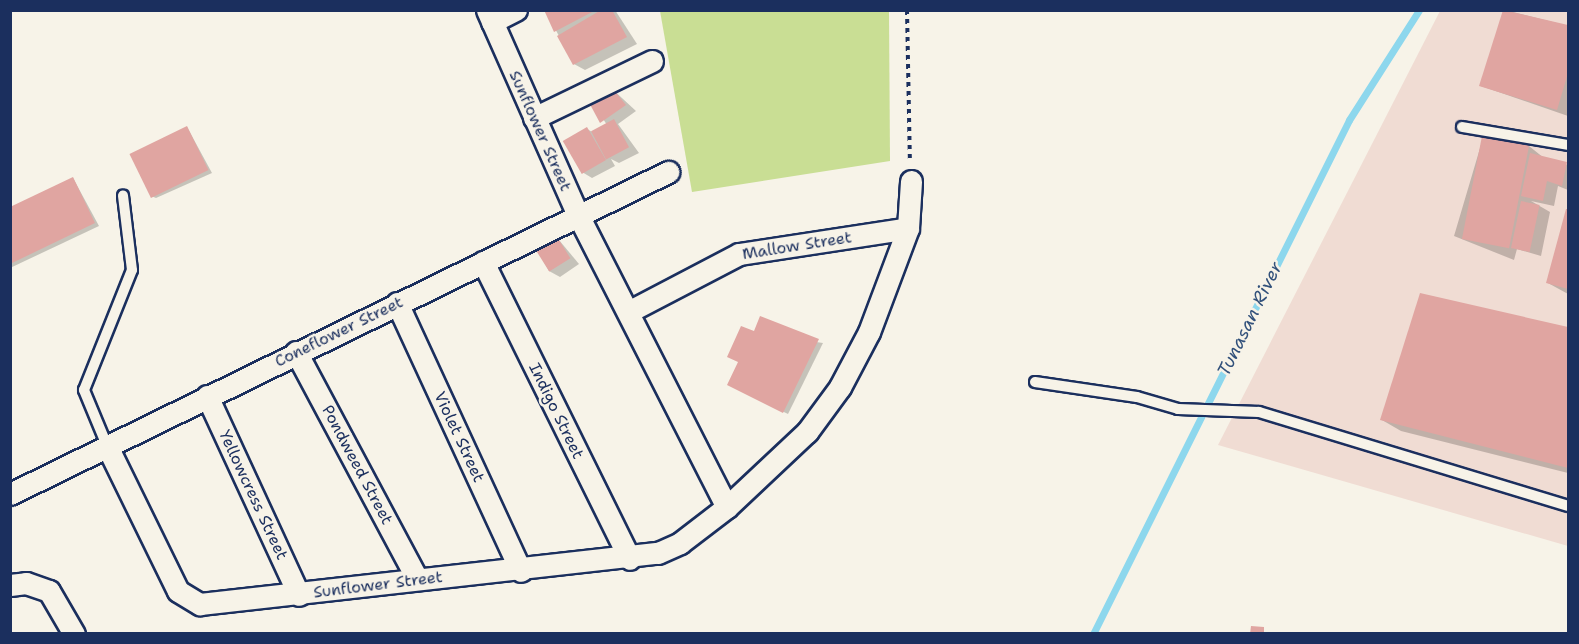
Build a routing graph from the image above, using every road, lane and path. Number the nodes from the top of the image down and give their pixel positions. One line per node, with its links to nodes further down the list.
1 (516, 10): 3 (street)
2 (907, 10): 9 (path)
3 (489, 16): 5 (street, Sunflower Street)
4 (652, 61): 5 (street)
5 (534, 118): 11 (street, Sunflower Street)
6 (1462, 127): 7 (lane)
7 (1569, 145)
8 (668, 172): 11 (street, Coneflower Street)
9 (911, 181): 12 (street, Sunflower Street)
10 (123, 196): 19 (lane)
11 (578, 215): 13 (street, Coneflower Street); 15 (street, Sunflower Street)
12 (908, 228): 15 (street, Mallow Street); 21 (street, Sunflower Street)
13 (483, 262): 14 (street, Coneflower Street); 23 (street, Indigo Street)
14 (398, 303): 16 (street, Coneflower Street); 24 (street, Violet Street)
15 (628, 312): 21 (street, Sunflower Street)
16 (296, 352): 18 (street, Coneflower Street); 25 (street, Pondweed Street)
17 (1035, 382): 22 (lane)
18 (207, 396): 19 (street, Coneflower Street); 27 (street, Yellowcress Street)
19 (108, 448): 20 (street, Coneflower Street); 27 (street, Sunflower Street)
20 (10, 494)
21 (727, 507): 23 (street, Sunflower Street)
22 (1569, 507)
23 (630, 559): 24 (street, Sunflower Street)
24 (521, 571): 25 (street, Sunflower Street)
25 (417, 579): 27 (street, Sunflower Street)
26 (10, 585): 28 (street)
27 (300, 595)
28 (74, 633)

